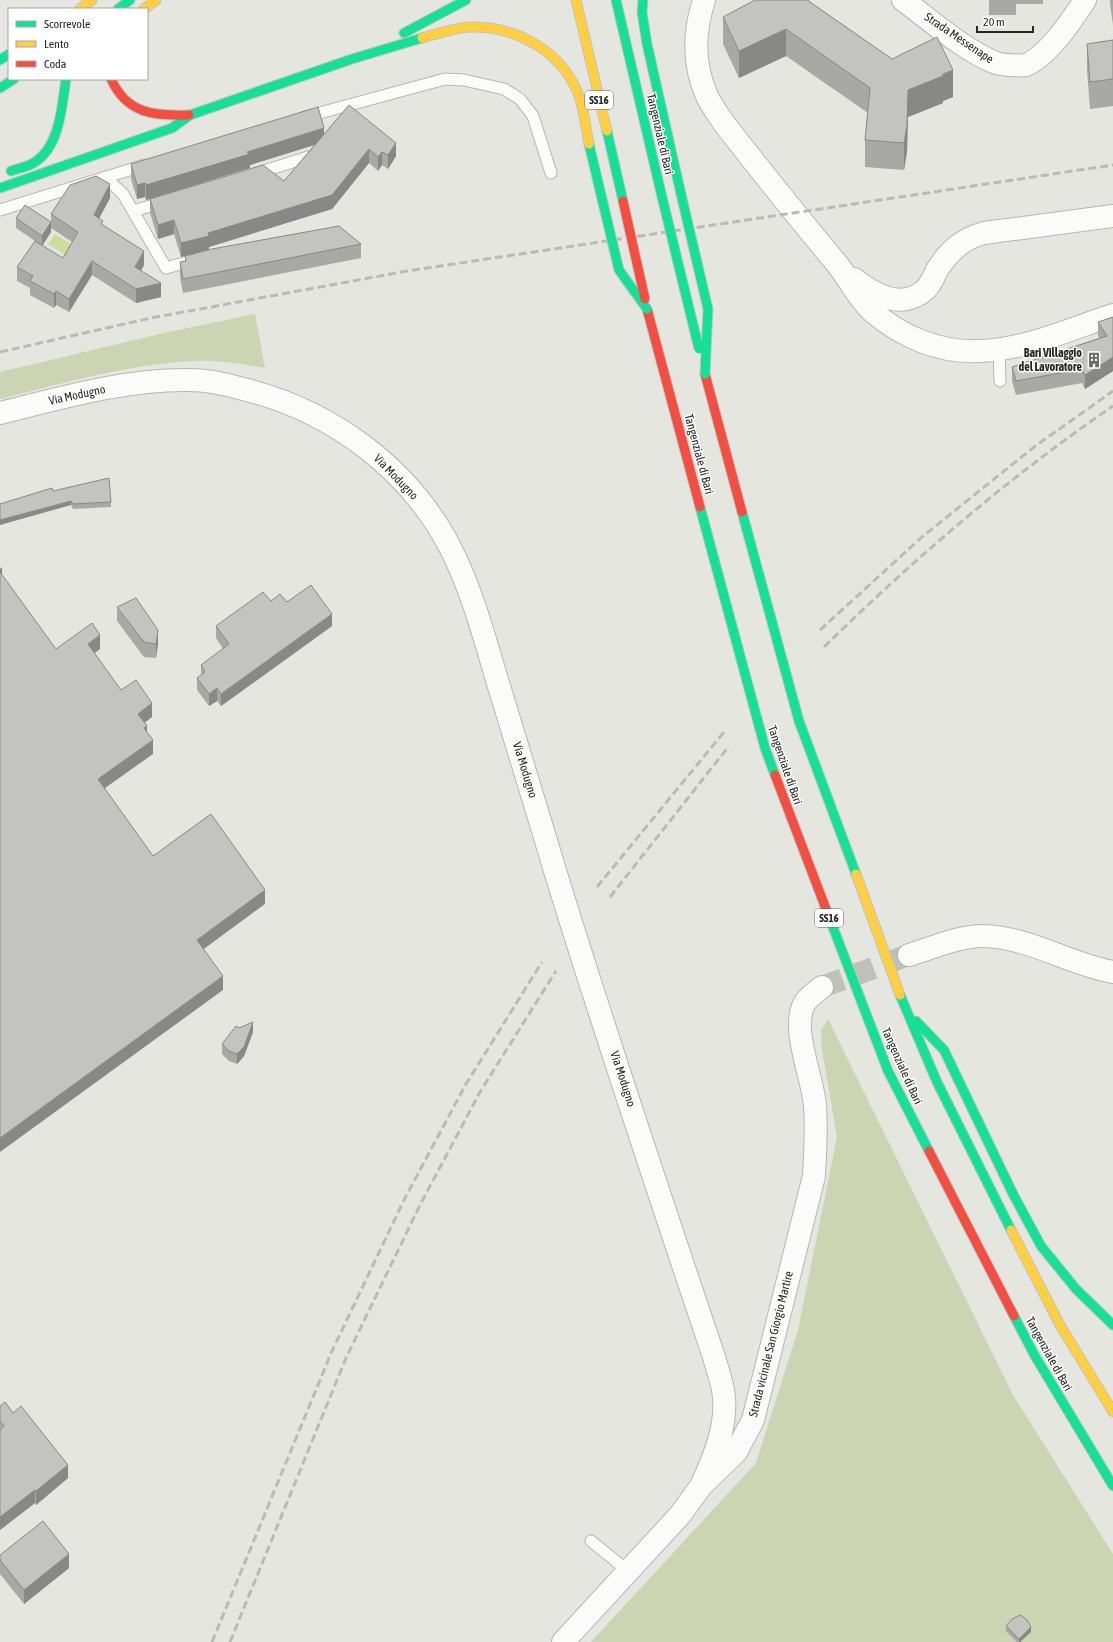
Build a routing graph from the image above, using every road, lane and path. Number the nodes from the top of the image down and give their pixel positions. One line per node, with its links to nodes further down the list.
1 (92, 0): 11 (main road)
2 (130, 0): 12 (main road)
3 (156, 0): 13 (main road)
4 (466, 0): 14 (main road)
5 (576, 0): 34 (main road, Tangenziale di Bari / SS16, bridge)
6 (616, 0): 37 (main road, Tangenziale di Bari, bridge)
7 (643, 0): 37 (main road, bridge)
8 (704, 0): 33 (street)
9 (903, 0): 10 (street, Strada Messenape)
10 (1085, 0)
11 (81, 8)
12 (119, 8)
13 (145, 8)
14 (352, 58): 19 (main road); 34 (main road, bridge)
15 (12, 80): 18 (main road)
16 (66, 80): 26 (main road)
17 (111, 80): 19 (main road)
18 (0, 88)
19 (190, 115): 27 (main road)
20 (292, 121): 23 (lane)
21 (308, 157): 24 (lane)
22 (157, 161): 25 (lane)
23 (551, 173)
24 (247, 176)
25 (105, 177): 29 (lane); 30 (lane)
26 (0, 178)
27 (0, 188)
28 (171, 199): 30 (lane)
29 (0, 210)
30 (133, 211): 32 (lane)
31 (1113, 216): 33 (street)
32 (204, 258)
33 (840, 268): 36 (street)
34 (647, 309): 47 (main road, Tangenziale di Bari / SS16)
35 (1113, 315): 36 (street)
36 (999, 349): 38 (lane)
37 (704, 374): 43 (main road, Tangenziale di Bari)
38 (1000, 381)
39 (0, 413): 46 (street, Via Modugno)
40 (910, 955): 41 (street)
41 (1113, 972)
42 (822, 988): 46 (street, Strada vicinale San Giorgio Martire)
43 (906, 1011): 44 (main road); 45 (main road, Tangenziale di Bari)
44 (1113, 1325)
45 (1113, 1412)
46 (701, 1486): 49 (street, Strada vicinale San Giorgio Martire)
47 (1113, 1486)
48 (591, 1541): 49 (lane)
49 (628, 1571): 50 (street, Strada vicinale San Giorgio Martire)
50 (563, 1642)

